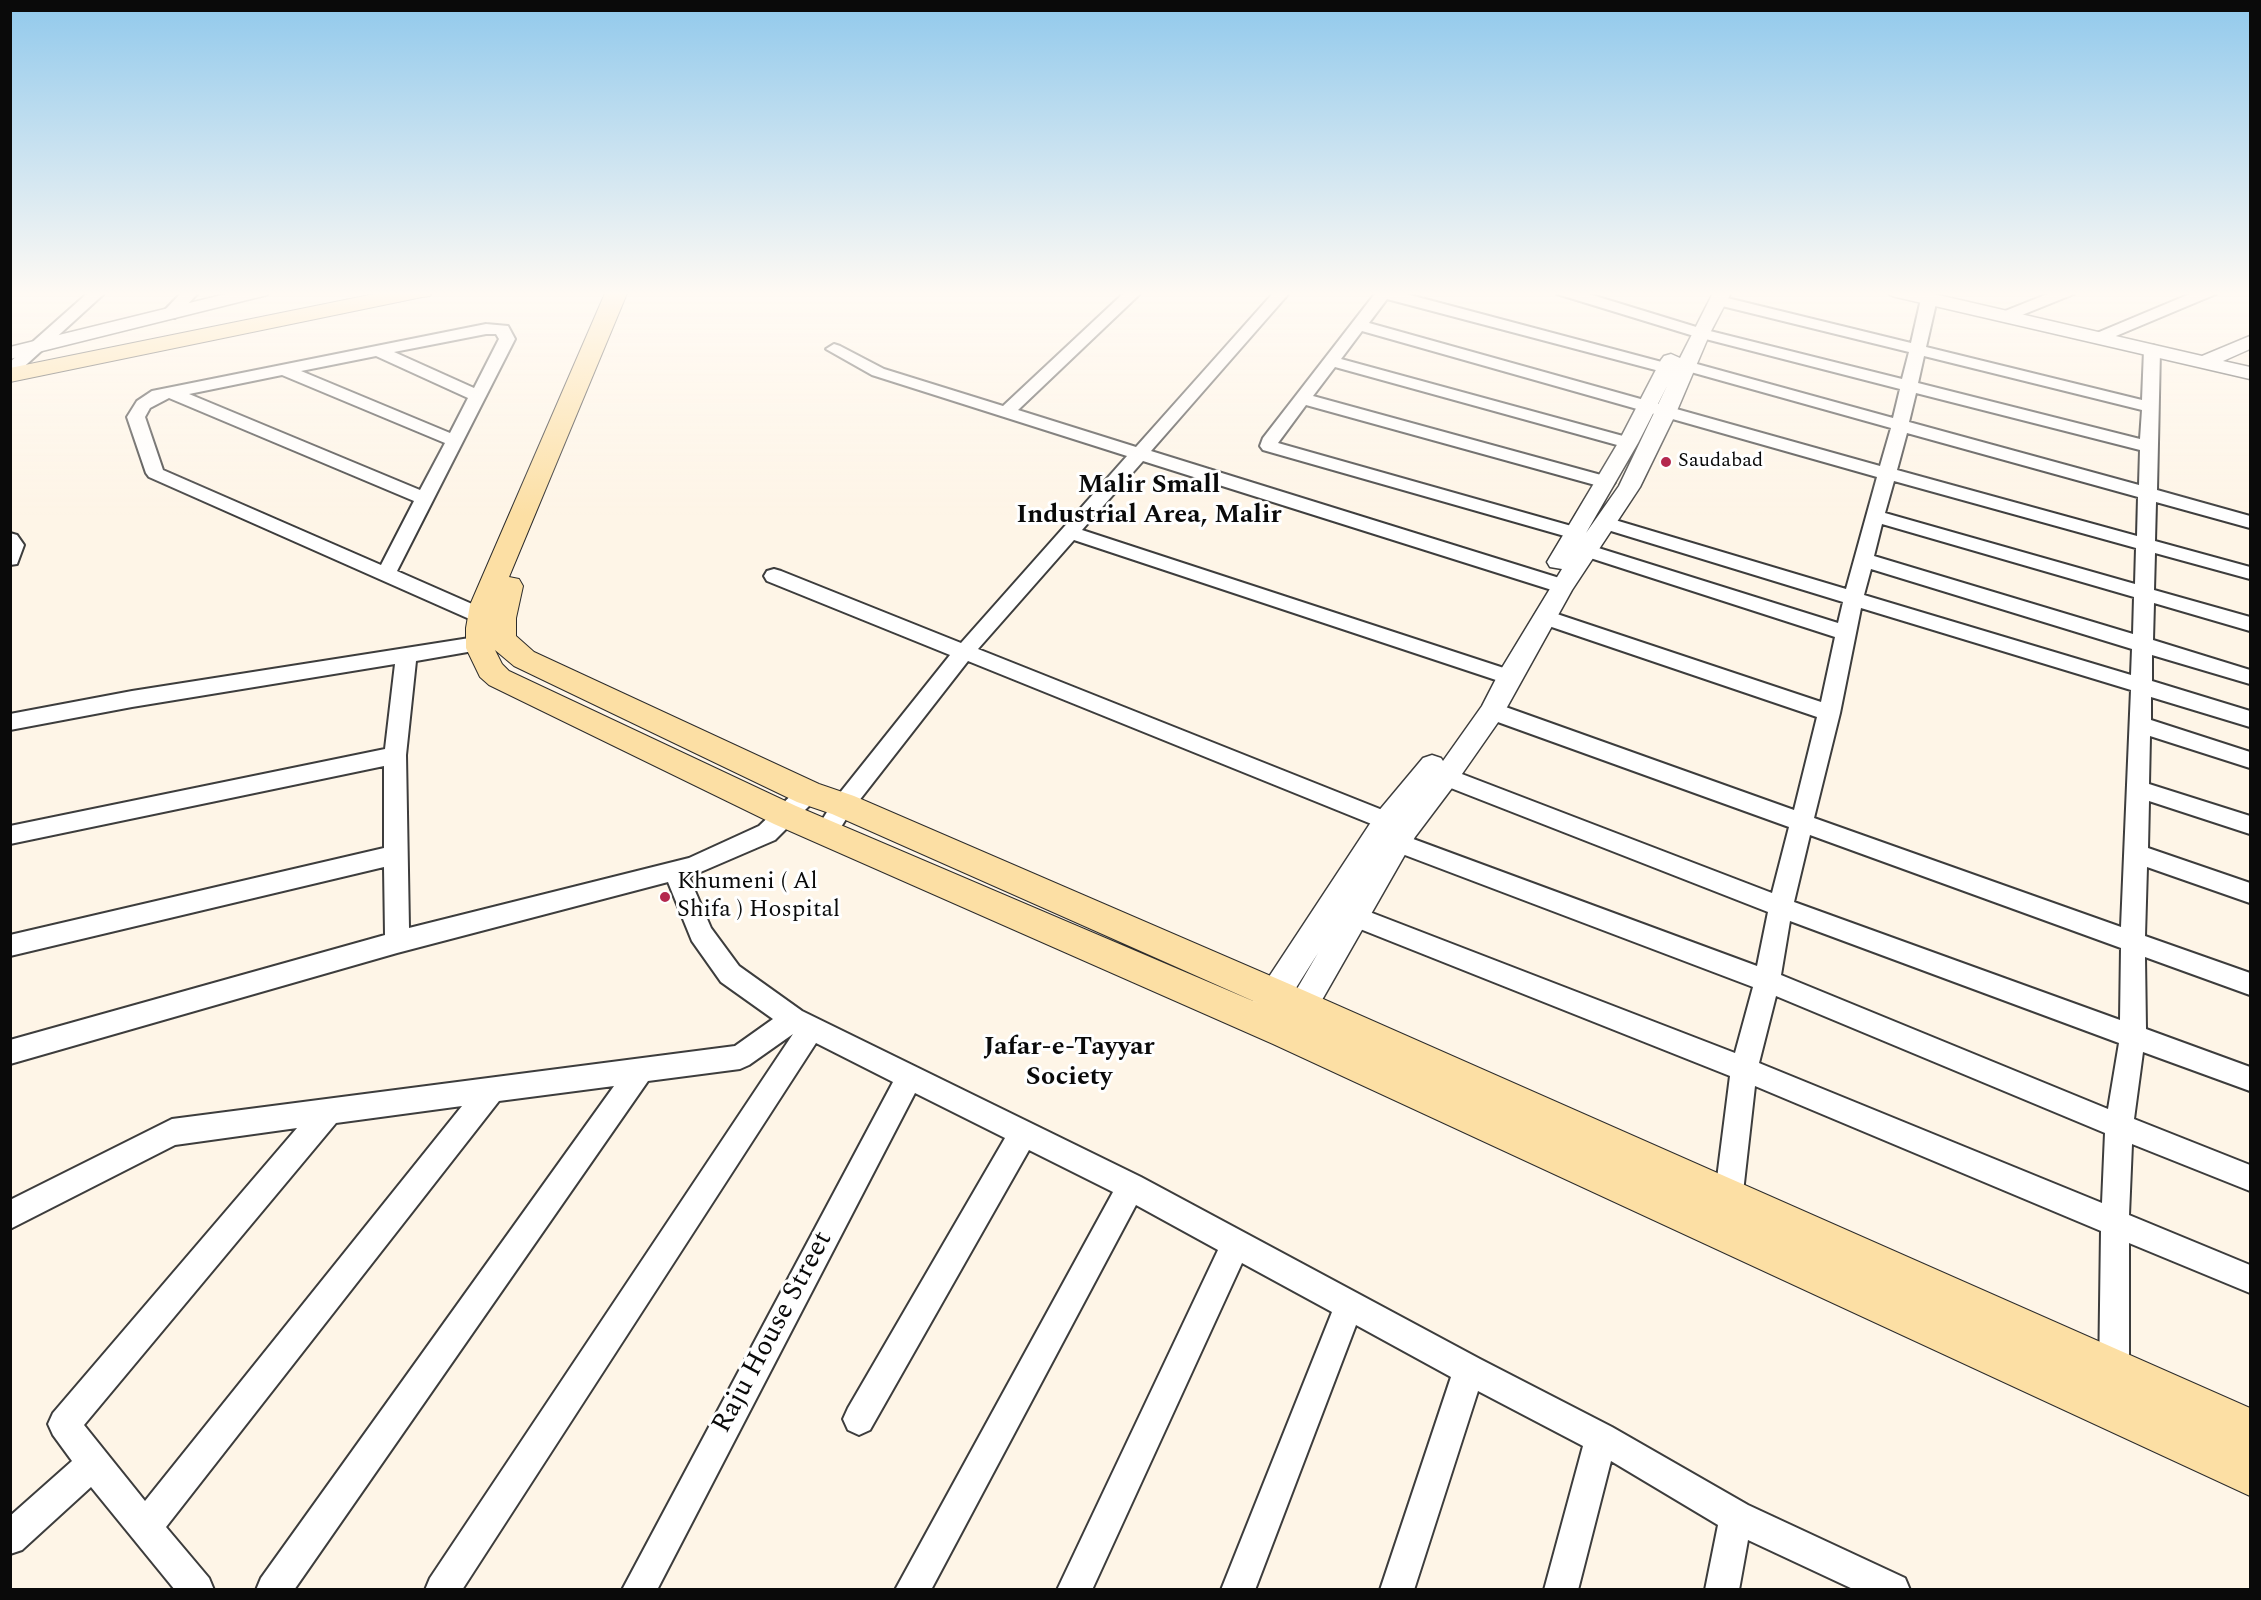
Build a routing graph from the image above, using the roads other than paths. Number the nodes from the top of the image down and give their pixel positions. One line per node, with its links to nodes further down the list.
1 (47, 366): 21 (main road)
2 (305, 366): 20 (street)
3 (411, 366): 25 (street)
4 (493, 366): 25 (street)
5 (589, 366): 56 (main road)
6 (606, 366): 56 (main road)
7 (866, 366): 29 (street)
8 (1055, 366): 29 (street)
9 (1217, 366): 34 (street)
10 (1328, 366): 26 (street)
11 (1349, 366): 32 (street)
12 (1502, 366): 28 (street)
13 (1671, 366): 19 (street)
14 (1832, 366): 23 (street)
15 (1914, 366): 23 (street)
16 (1985, 366): 27 (street)
17 (2151, 366): 27 (street)
18 (2219, 366): 22 (street)
19 (1676, 367): 28 (street); 30 (street)
20 (284, 370): 24 (street); 31 (street)
21 (10, 373)
22 (2250, 373)
23 (1910, 385): 30 (street); 33 (street)
24 (172, 393): 38 (street); 49 (street)
25 (478, 396): 31 (street)
26 (1303, 399): 36 (street); 44 (street)
27 (2150, 407): 33 (street)
28 (1657, 410): 32 (street); 35 (street); 41 (street)
29 (1006, 412): 34 (street)
30 (1900, 425): 35 (street); 37 (street)
31 (454, 441): 38 (street)
32 (1628, 443): 36 (street)
33 (2149, 447): 37 (street)
34 (1138, 454): 42 (street); 51 (street)
35 (1887, 473): 39 (street); 45 (street)
36 (1606, 482): 44 (street)
37 (2148, 494): 40 (street); 45 (street)
38 (425, 499): 49 (street)
39 (1875, 516): 47 (street); 52 (street)
40 (2250, 522)
41 (1605, 523): 44 (street); 53 (street)
42 (1071, 533): 59 (street); 61 (street)
43 (10, 539): 46 (street)
44 (1580, 542): 51 (street); 57 (street)
45 (2147, 544): 48 (street); 52 (street)
46 (10, 559)
47 (1864, 560): 53 (street); 58 (street)
48 (2250, 573)
49 (386, 574): 56 (street)
50 (774, 576): 59 (street)
51 (1554, 584): 54 (street); 61 (street)
52 (2145, 592): 55 (street); 58 (street)
53 (1853, 599): 57 (street); 63 (street)
54 (1544, 617): 61 (street); 65 (street)
55 (2250, 624)
56 (488, 633): 60 (street); 73 (main road)
57 (1846, 633): 65 (street)
58 (2144, 645): 62 (street); 63 (street)
59 (963, 653): 74 (street); 77 (street)
60 (406, 654): 67 (street); 69 (street)
61 (1501, 674): 64 (street); 77 (street)
62 (2250, 677)
63 (2143, 685): 66 (street); 68 (street)
64 (1492, 711): 71 (street); 75 (street)
65 (1829, 713): 75 (street)
66 (2250, 719)
67 (10, 722)
68 (2141, 725): 70 (street); 72 (street)
69 (395, 755): 78 (street); 80 (street)
70 (2250, 760)
71 (1446, 777): 77 (street); 84 (street)
72 (2139, 789): 76 (street); 79 (street)
73 (796, 804): 74 (main road); 81 (street)
74 (834, 819): 91 (main road)
75 (1801, 821): 84 (street); 87 (street)
76 (2250, 825)
77 (1392, 831): 82 (street); 89 (street)
78 (10, 835)
79 (2136, 854): 83 (street); 87 (street)
80 (396, 855): 86 (street); 88 (street)
81 (675, 871): 86 (street); 92 (street)
82 (1359, 885): 85 (street); 91 (street)
83 (2250, 893)
84 (1781, 907): 89 (street); 93 (street)
85 (1354, 916): 91 (street); 95 (street)
86 (397, 942): 94 (street)
87 (2133, 942): 90 (street); 93 (street)
88 (10, 946)
89 (1767, 981): 95 (street); 101 (street)
90 (2250, 984)
91 (1281, 1013): 105 (main road); 108 (main road)
92 (803, 1023): 96 (street); 97 (street); 126 (street)
93 (2133, 1034): 98 (street); 101 (street)
94 (10, 1052)
95 (1744, 1069): 105 (street); 107 (street)
96 (640, 1071): 99 (street); 125 (street)
97 (910, 1077): 102 (street); 127 (street, Raju House Street)
98 (2250, 1079)
99 (491, 1091): 100 (street); 121 (street)
100 (328, 1112): 106 (street); 118 (street)
101 (2119, 1126): 103 (street); 107 (street)
102 (1023, 1134): 104 (street); 115 (street)
103 (2250, 1178)
104 (1131, 1187): 109 (street); 128 (street)
105 (1728, 1197): 108 (street); 113 (main road)
106 (10, 1215)
107 (2115, 1222): 110 (street); 113 (street)
108 (1725, 1233): 114 (main road)
109 (1236, 1244): 111 (street); 129 (street)
110 (2250, 1279)
111 (1349, 1305): 112 (street); 130 (street)
112 (1469, 1370): 117 (street); 131 (street)
113 (2115, 1371): 114 (street); 116 (main road)
114 (2110, 1410): 119 (main road)
115 (859, 1419)
116 (2250, 1430)
117 (1601, 1438): 120 (street); 132 (street)
118 (93, 1464): 121 (street); 122 (street)
119 (2250, 1474)
120 (1736, 1517): 123 (street); 133 (street)
121 (145, 1527): 124 (street)
122 (10, 1538)
123 (1885, 1588)
124 (197, 1590)
125 (273, 1590)
126 (442, 1590)
127 (639, 1590)
128 (912, 1590)
129 (1074, 1590)
130 (1239, 1590)
131 (1397, 1590)
132 (1561, 1590)
133 (1722, 1590)

